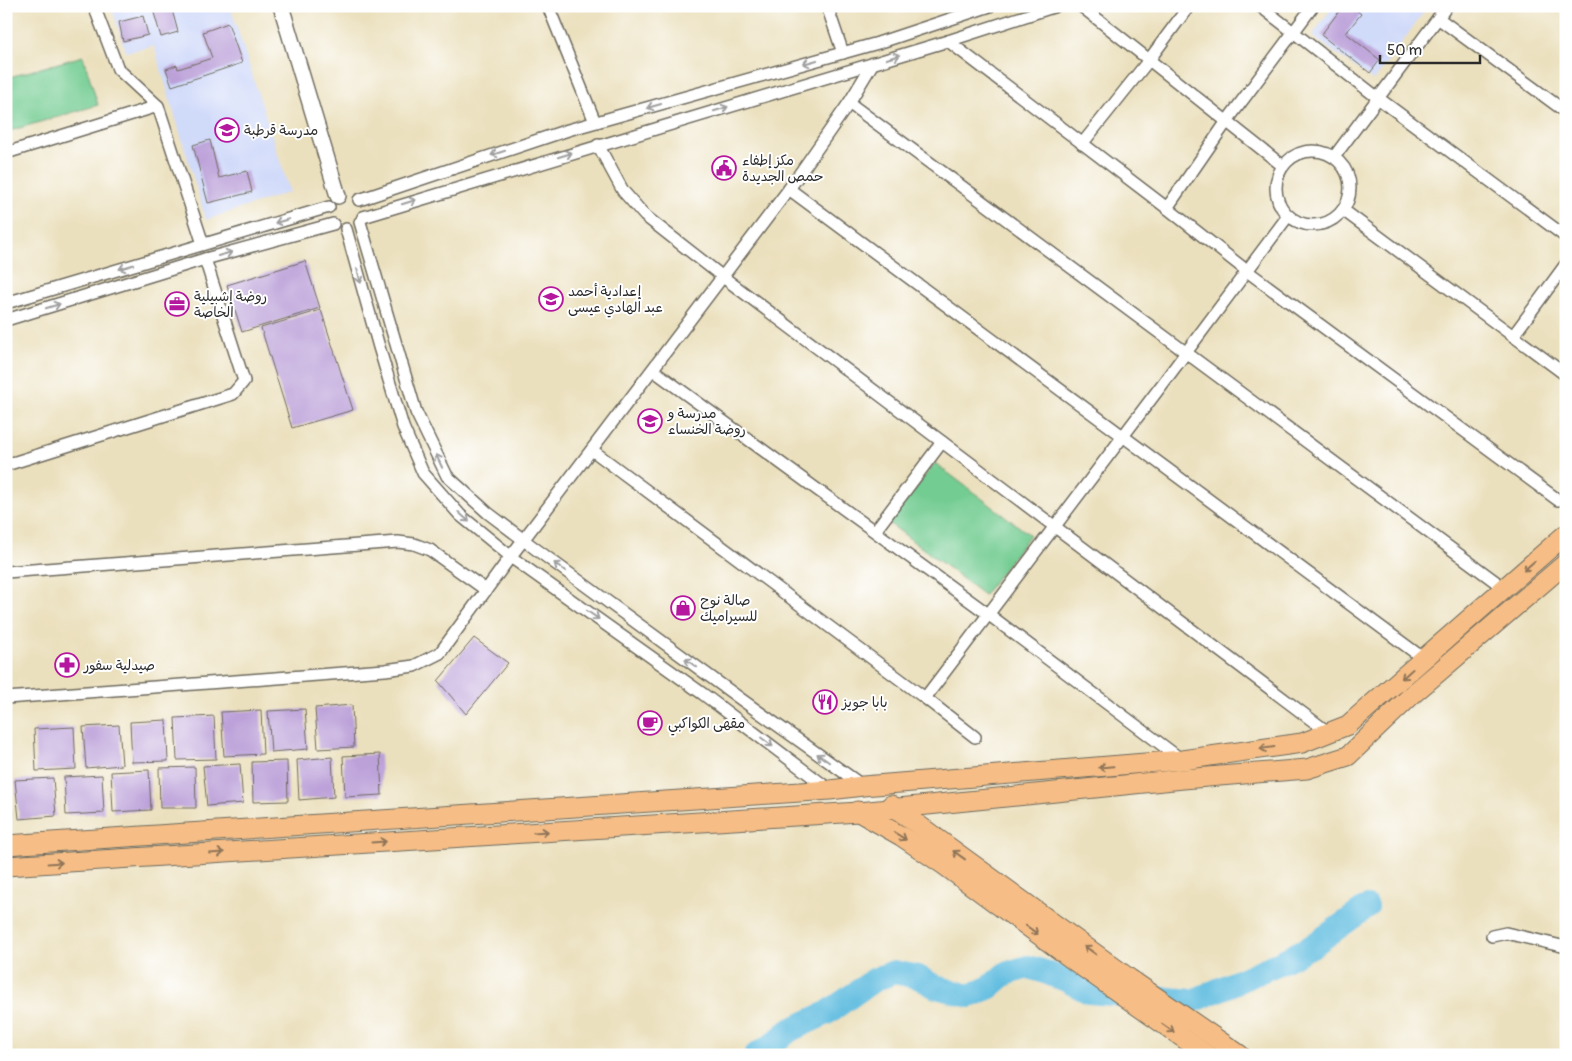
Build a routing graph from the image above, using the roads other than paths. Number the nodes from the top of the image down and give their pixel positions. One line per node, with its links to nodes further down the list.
1 (94, 6): 20 (street)
2 (281, 6): 31 (street)
3 (548, 6): 23 (street)
4 (827, 6): 15 (street)
5 (990, 6): 15 (street)
6 (1056, 6): 14 (street)
7 (1081, 6): 16 (street)
8 (1189, 6): 16 (street)
9 (1260, 6): 13 (street)
10 (1313, 6): 13 (street)
11 (1447, 6): 12 (street)
12 (1438, 18): 18 (street); 21 (street)
13 (1292, 32): 18 (street); 22 (street)
14 (948, 41): 17 (street, one-way to 14); 24 (street)
15 (843, 53): 23 (street, one-way to 23)
16 (1149, 60): 22 (street); 24 (street)
17 (873, 63): 19 (street); 25 (street, one-way to 17)
18 (1378, 98): 27 (street); 38 (street)
19 (848, 103): 29 (street); 47 (street)
20 (158, 106): 26 (street); 39 (street)
21 (1566, 112)
22 (1227, 121): 28 (street); 32 (street)
23 (595, 122): 30 (street, one-way to 30)
24 (1082, 144): 32 (street)
25 (598, 145): 35 (street, one-way to 25); 43 (street)
26 (6, 153)
27 (1334, 157): 28 (street); 33 (street)
28 (1283, 166): 34 (street)
29 (789, 189): 43 (street); 50 (street)
30 (359, 200): 31 (street); 35 (street)
31 (334, 202): 36 (street); 39 (street, one-way to 39)
32 (1166, 208): 42 (street)
33 (1342, 210): 34 (street); 46 (street)
34 (1288, 216): 42 (street)
35 (361, 219): 37 (street); 58 (street, one-way to 35)
36 (333, 224): 37 (street); 40 (street, one-way to 36)
37 (346, 229): 59 (street, one-way to 59)
38 (1566, 237)
39 (203, 244): 44 (street, one-way to 44)
40 (205, 259): 45 (street, one-way to 40); 53 (street)
41 (1566, 264): 46 (street)
42 (1247, 271): 47 (street); 54 (street)
43 (723, 277): 48 (street); 51 (street)
44 (6, 303)
45 (6, 320)
46 (1514, 336): 49 (street)
47 (1187, 352): 50 (street); 62 (street)
48 (653, 370): 52 (street); 56 (street)
49 (1566, 375)
50 (1123, 436): 55 (street); 65 (street)
51 (942, 442): 55 (street); 56 (street)
52 (592, 450): 58 (street); 67 (street)
53 (6, 465)
54 (1558, 500)
55 (1055, 526): 64 (street); 68 (street)
56 (875, 531): 64 (street)
57 (1566, 534): 62 (main road, one-way to 62)
58 (523, 540): 59 (street); 71 (street, one-way to 58)
59 (511, 556): 63 (street); 72 (street, one-way to 72)
60 (1566, 563): 73 (main road)
61 (6, 572): 63 (street)
62 (1504, 588): 65 (main road)
63 (486, 590): 66 (street)
64 (988, 614): 67 (street); 70 (street)
65 (1424, 659): 68 (main road, one-way to 68)
66 (6, 698)
67 (925, 698): 69 (street)
68 (1328, 733): 70 (main road, one-way to 70)
69 (975, 737)
70 (1182, 760): 71 (main road, one-way to 71)
71 (863, 786): 72 (main road); 73 (main road)
72 (830, 790): 74 (main road); 75 (main road)
73 (896, 809): 74 (main road); 80 (main road, one-way to 73)
74 (859, 812): 76 (main road, one-way to 74); 79 (main road, one-way to 79)
75 (6, 845)
76 (6, 866)
77 (1492, 936): 78 (street)
78 (1566, 947)
79 (1206, 1055)
80 (1240, 1055)

